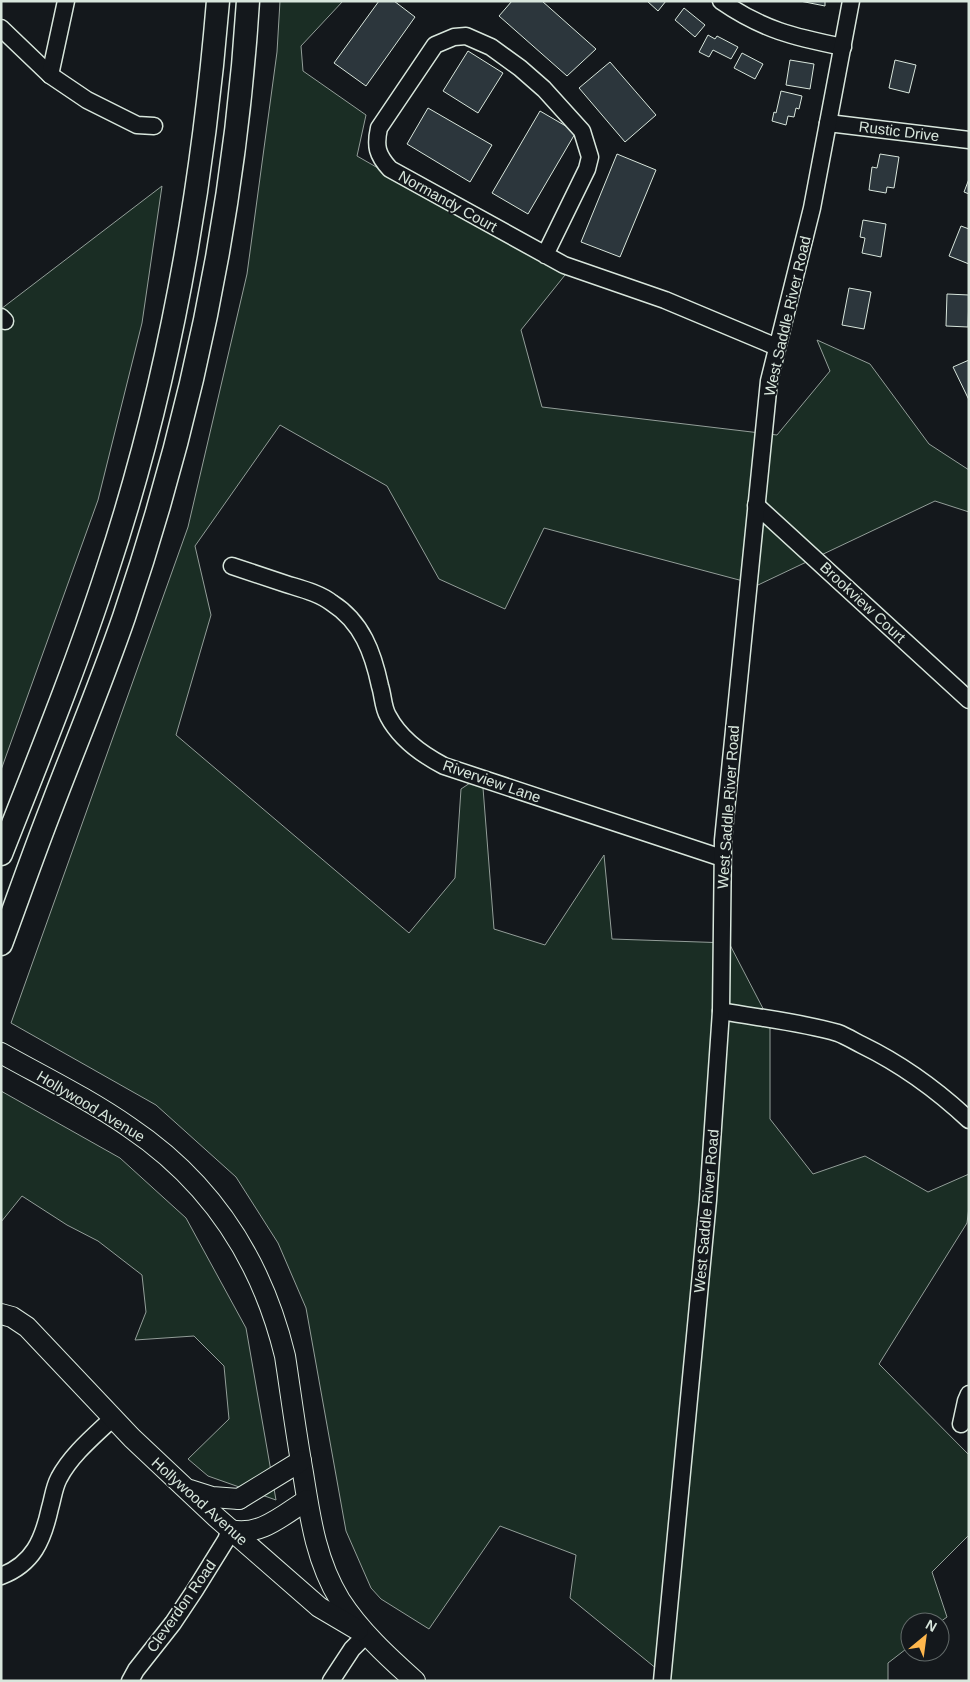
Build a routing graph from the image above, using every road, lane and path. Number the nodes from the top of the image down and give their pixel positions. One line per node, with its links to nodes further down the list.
1 (66, 1): 8 (street)
2 (218, 1): 17 (highway)
3 (248, 1): 19 (highway)
4 (721, 1): 7 (street)
5 (851, 1): 7 (street, West Saddle River Road)
6 (1, 28): 8 (street)
7 (843, 47): 9 (street, West Saddle River Road)
8 (50, 75): 10 (street)
9 (828, 123): 11 (street, Rustic Drive); 13 (street, West Saddle River Road)
10 (154, 126)
11 (969, 140)
12 (545, 255): 12 (street, Normandy Court); 13 (street, Normandy Court)
13 (777, 347): 14 (street, West Saddle River Road)
14 (756, 505): 16 (street, Brookview Court); 18 (street, West Saddle River Road)
15 (232, 566): 18 (street, Riverview Lane)
16 (969, 700)
17 (1, 854)
18 (722, 858): 20 (street, West Saddle River Road)
19 (1, 944)
20 (720, 1011): 22 (street); 37 (street, West Saddle River Road)
21 (6, 1056): 27 (main road, Hollywood Avenue)
22 (969, 1120)
23 (1, 1314): 25 (main road, Hollywood Avenue)
24 (969, 1394): 26 (street)
25 (113, 1418): 28 (main road, Hollywood Avenue); 32 (street)
26 (961, 1424)
27 (301, 1461): 29 (main road, Hollywood Avenue); 30 (main road, Hollywood Avenue)
28 (186, 1489): 29 (main road); 31 (main road, Hollywood Avenue)
29 (239, 1499): 31 (main road)
30 (307, 1500): 31 (main road); 33 (main road, Hollywood Avenue)
31 (230, 1530): 33 (main road, Hollywood Avenue); 34 (street, Cleverdon Road)
32 (1, 1576)
33 (366, 1635): 35 (street); 36 (main road, Hollywood Avenue)
34 (130, 1681)
35 (331, 1681)
36 (415, 1681)
37 (662, 1681)

